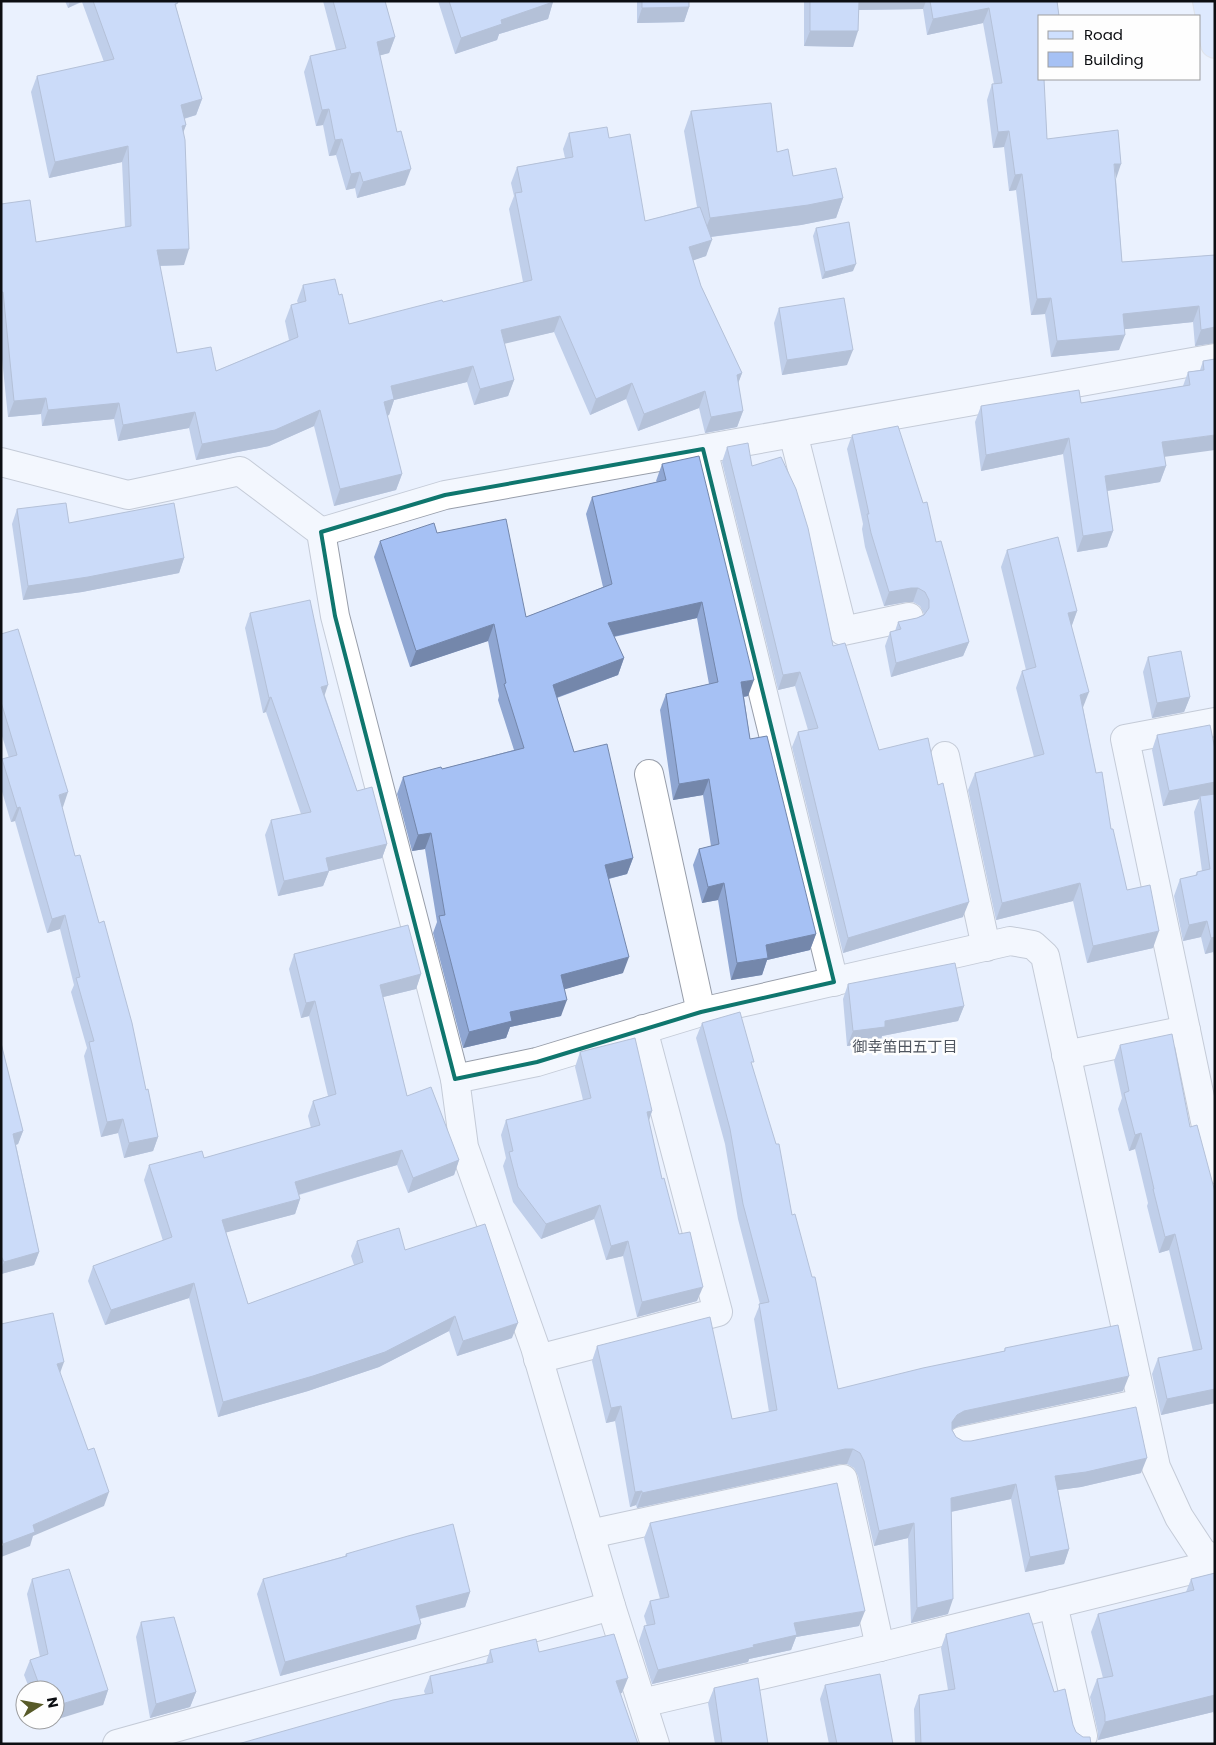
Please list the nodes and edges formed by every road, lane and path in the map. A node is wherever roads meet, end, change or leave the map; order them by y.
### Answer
1 (1207, 1) edge
2 (1215, 44) edge
3 (1215, 358) edge
4 (793, 433) junction
5 (703, 449) junction
6 (1, 462) edge
7 (321, 532) junction
8 (909, 617) dead end
9 (1215, 722) edge
10 (945, 756) dead end
11 (649, 774) dead end
12 (986, 947) junction
13 (834, 982) junction
14 (701, 1012) junction
15 (643, 1030) junction
16 (1186, 1030) junction
17 (1066, 1056) junction
18 (455, 1080) junction
19 (1215, 1169) edge
20 (538, 1359) junction
21 (1142, 1403) junction
22 (962, 1442) edge
23 (590, 1534) junction
24 (1215, 1562) edge
25 (1053, 1604) junction
26 (610, 1606) junction
27 (880, 1647) junction
28 (642, 1703) junction
29 (1083, 1736) edge
30 (117, 1744) edge
31 (654, 1744) edge

1 - 2 main road
3 - 4 street
4 - 5 street
4 - 8 street
5 - 7 street
5 - 13 street
6 - 7 street
7 - 18 street
9 - 16 street
10 - 12 street
11 - 14 street
12 - 13 street
12 - 17 street
13 - 14 street
14 - 15 street
15 - 18 street
15 - 20 street
16 - 17 street
16 - 19 street
17 - 21 street
18 - 20 street
20 - 23 street
21 - 22 street
21 - 24 street
23 - 26 street
23 - 27 street
24 - 25 street
25 - 27 street
25 - 29 street
26 - 28 street
26 - 30 street
27 - 28 street
28 - 31 street

